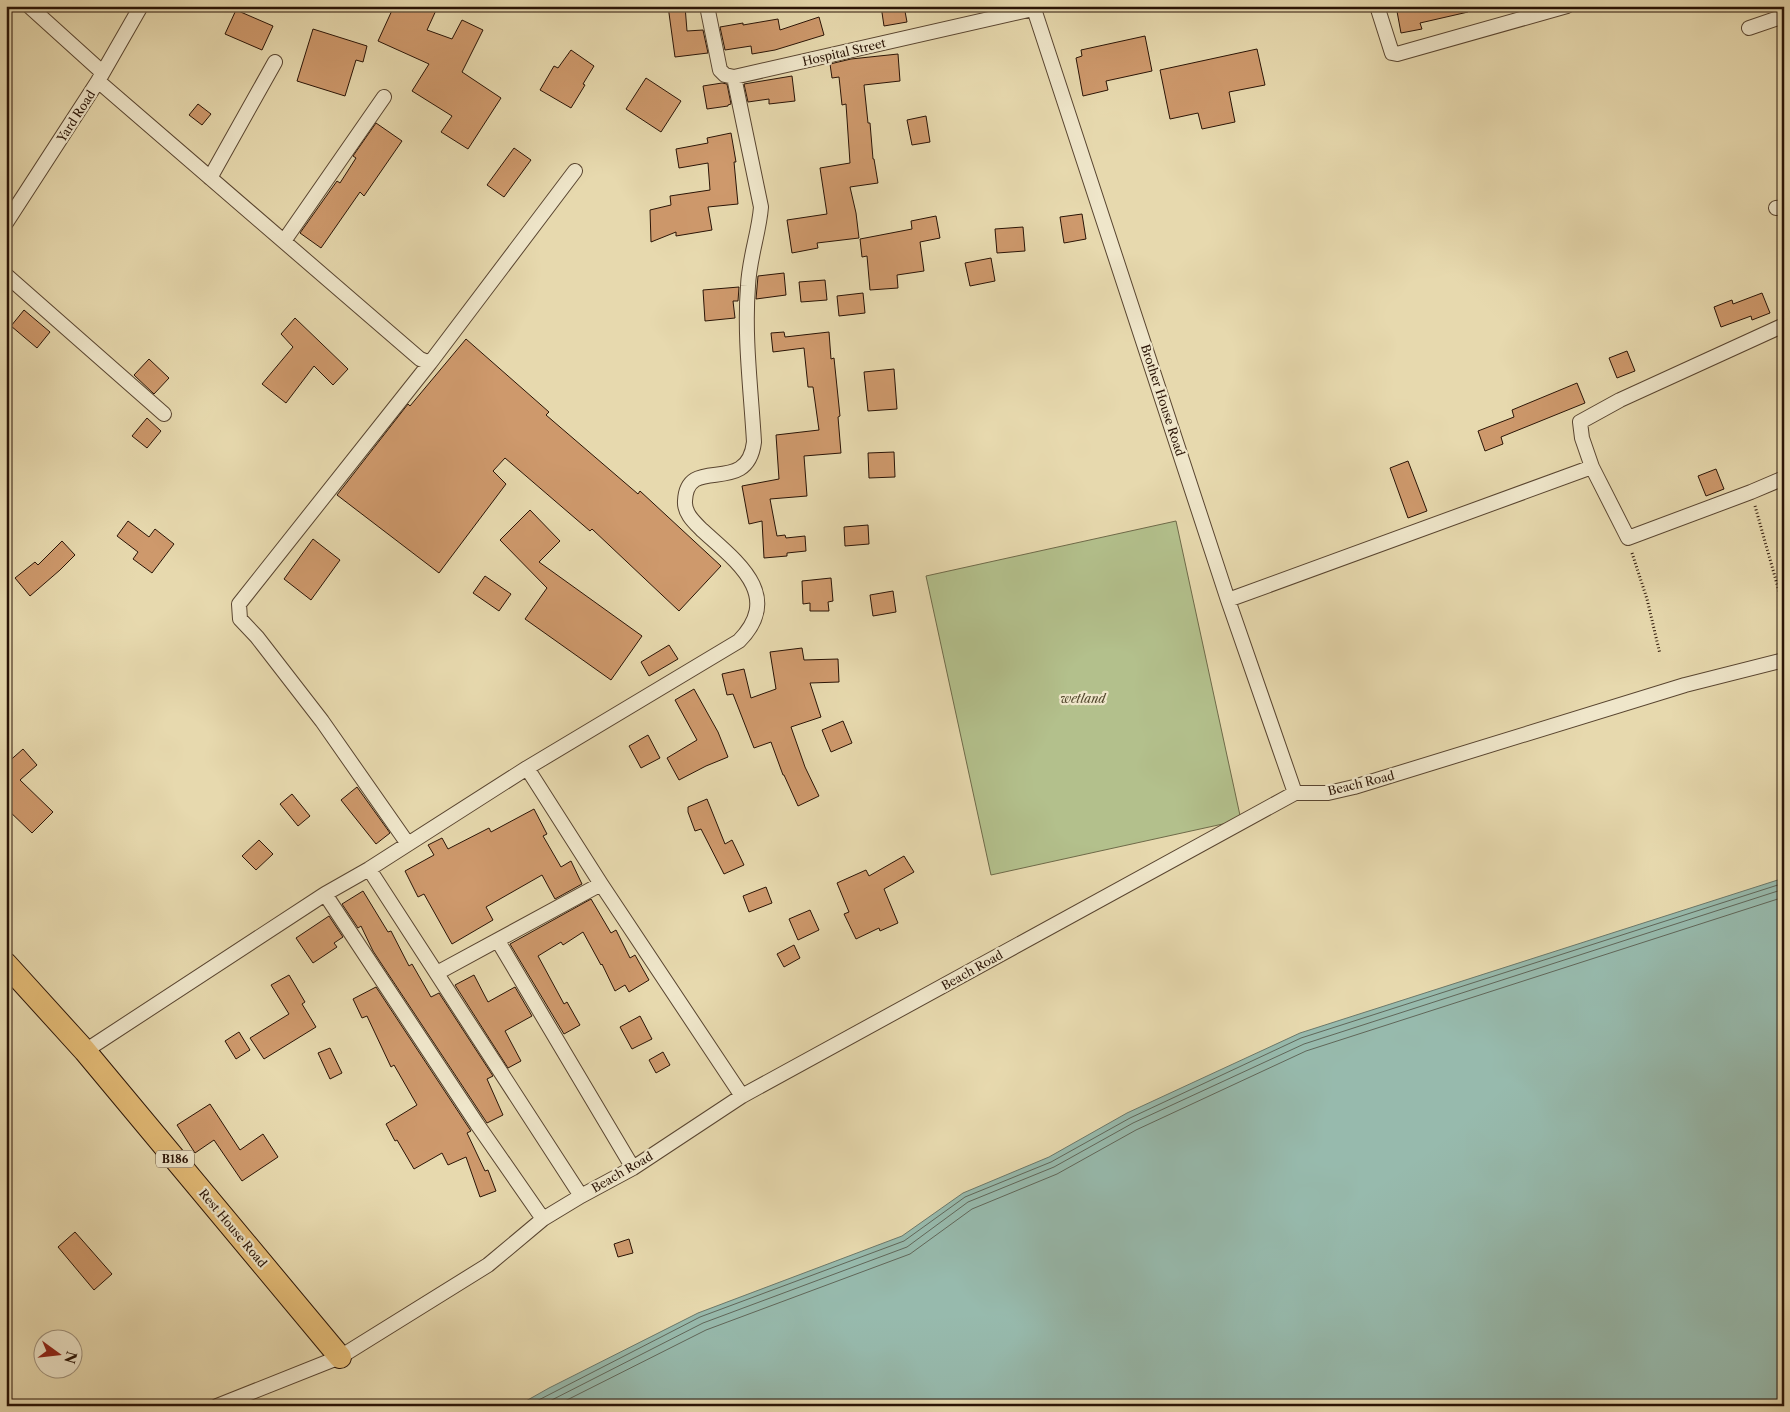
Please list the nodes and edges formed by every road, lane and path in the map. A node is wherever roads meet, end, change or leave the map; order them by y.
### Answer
1 (29, 6) edge
2 (141, 6) edge
3 (707, 6) edge
4 (1377, 6) edge
5 (1567, 6) edge
6 (1033, 7) edge
7 (1784, 16) edge
8 (1749, 28) dead end
9 (275, 62) dead end
10 (100, 77) junction
11 (734, 78) junction
12 (384, 97) dead end
13 (575, 171) dead end
14 (210, 178) junction
15 (6, 223) edge
16 (284, 241) junction
17 (6, 275) edge
18 (1784, 325) edge
19 (430, 363) junction
20 (164, 414) dead end
21 (1592, 467) junction
22 (1784, 478) edge
23 (1751, 492) junction
24 (1628, 538) junction
25 (1228, 600) junction
26 (1784, 609) edge
27 (1660, 654) dead end
28 (1784, 660) edge
29 (527, 768) junction
30 (1294, 793) junction
31 (408, 844) junction
32 (369, 869) junction
33 (601, 884) junction
34 (325, 894) junction
35 (498, 941) junction
36 (6, 964) edge
37 (437, 974) junction
38 (85, 1050) junction
39 (742, 1096) junction
40 (633, 1168) junction
41 (581, 1196) junction
42 (543, 1219) junction
43 (340, 1357) junction
44 (217, 1406) edge

1 - 10 street
2 - 10 street, Yard Road
3 - 11 street
4 - 5 street
6 - 11 street, Hospital Street
6 - 25 street, Brother House Road
7 - 8 street
9 - 14 street
10 - 14 street
10 - 15 street, Yard Road
11 - 29 street
12 - 16 street
13 - 19 street
14 - 16 street
16 - 19 street
17 - 20 street
18 - 21 street
19 - 31 street
21 - 24 street
21 - 25 street
22 - 23 street
23 - 24 street
23 - 26 path
24 - 27 path
25 - 30 street, Brother House Road
28 - 30 street, Beach Road
29 - 31 street
29 - 33 street
30 - 39 street, Beach Road
31 - 32 street
32 - 34 street
32 - 37 street
33 - 35 street
33 - 39 street
34 - 38 street
34 - 42 street
35 - 37 street
35 - 40 street
36 - 38 main road, Rest House Road / B186
37 - 41 street
38 - 43 main road, Rest House Road / B186
39 - 40 street, Beach Road
40 - 41 street, Beach Road
41 - 42 street, Beach Road
42 - 43 street, Beach Road
43 - 44 street, Beach Road

